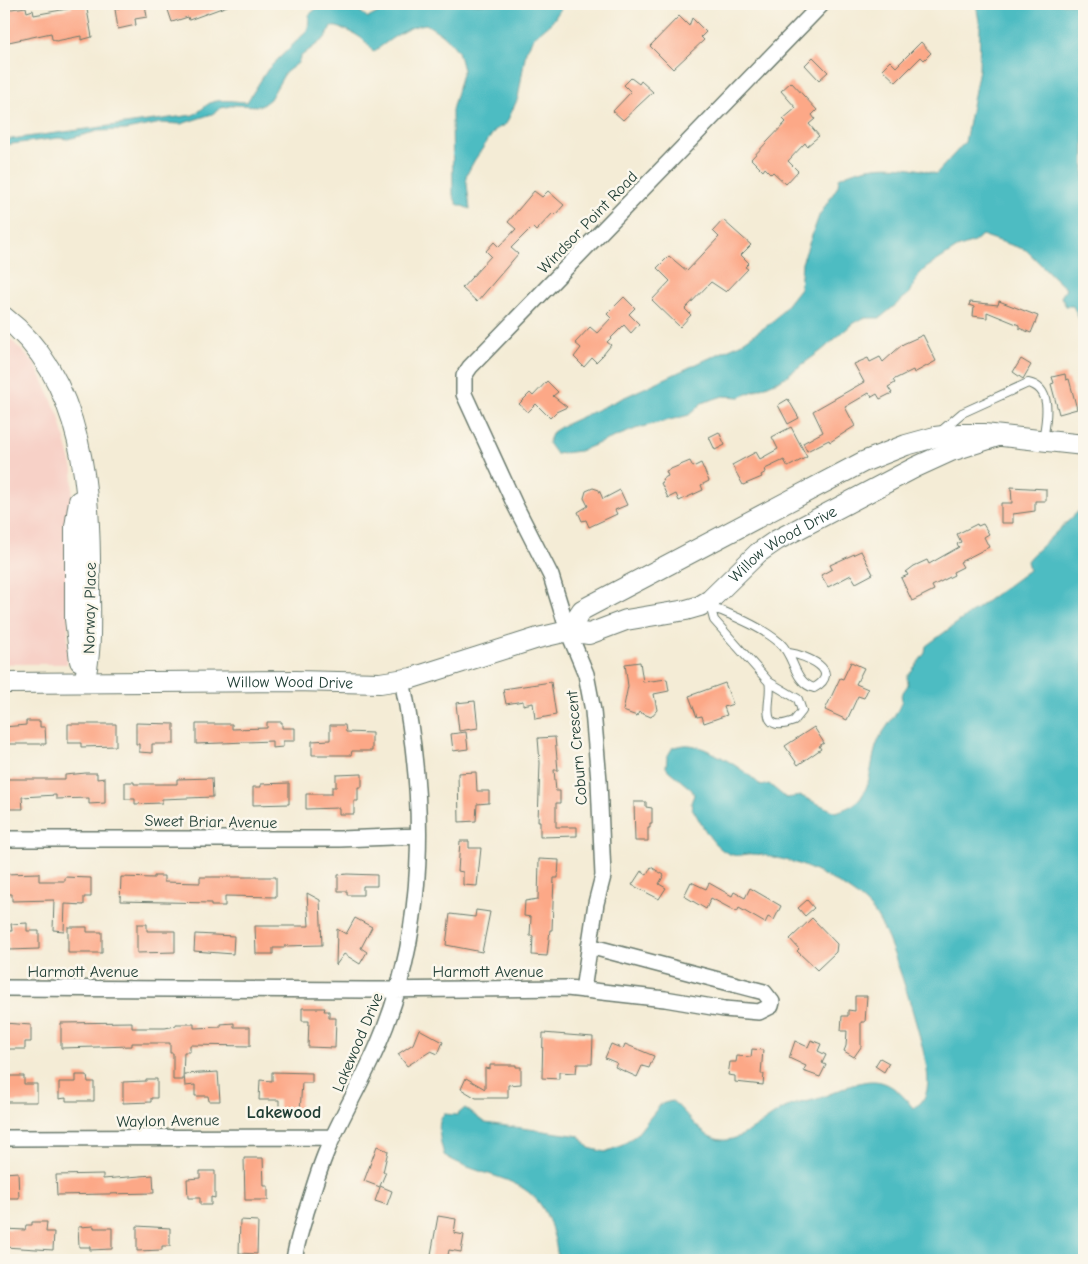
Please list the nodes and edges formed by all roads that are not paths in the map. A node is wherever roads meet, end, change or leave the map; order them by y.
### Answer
1 (822, 4) edge
2 (4, 317) edge
3 (998, 436) junction
4 (935, 437) junction
5 (1043, 440) junction
6 (1084, 445) edge
7 (507, 489) joint
8 (705, 608) junction
9 (568, 631) junction
10 (789, 653) junction
11 (402, 680) junction
12 (84, 682) junction
13 (769, 682) junction
14 (4, 683) edge
15 (418, 836) junction
16 (4, 839) edge
17 (590, 946) junction
18 (4, 988) edge
19 (398, 989) junction
20 (584, 990) junction
21 (333, 1137) junction
22 (4, 1138) edge
23 (294, 1260) edge

1 - 7 street, Windsor Point Road
2 - 12 street, Norway Place
3 - 4 street, Willow Wood Drive
3 - 5 street, Willow Wood Drive
3 - 8 street, Willow Wood Drive
4 - 5 lane
4 - 9 street, Willow Wood Drive
5 - 6 street, Willow Wood Drive
7 - 9 street, Coburn Crescent
8 - 9 street, Willow Wood Drive
8 - 10 lane
8 - 13 lane
9 - 11 street, Willow Wood Drive
9 - 17 street, Coburn Crescent
10 - 10 lane
11 - 12 street, Willow Wood Drive
11 - 15 street, Lakewood Drive
12 - 14 street, Willow Wood Drive
13 - 13 lane
15 - 16 street, Sweet Briar Avenue
15 - 19 street, Lakewood Drive
17 - 20 street, Coburn Crescent
17 - 20 street, Harmott Avenue
18 - 19 street, Harmott Avenue
19 - 20 street, Harmott Avenue
19 - 21 street, Lakewood Drive
21 - 22 street, Waylon Avenue
21 - 23 street, Lakewood Drive

